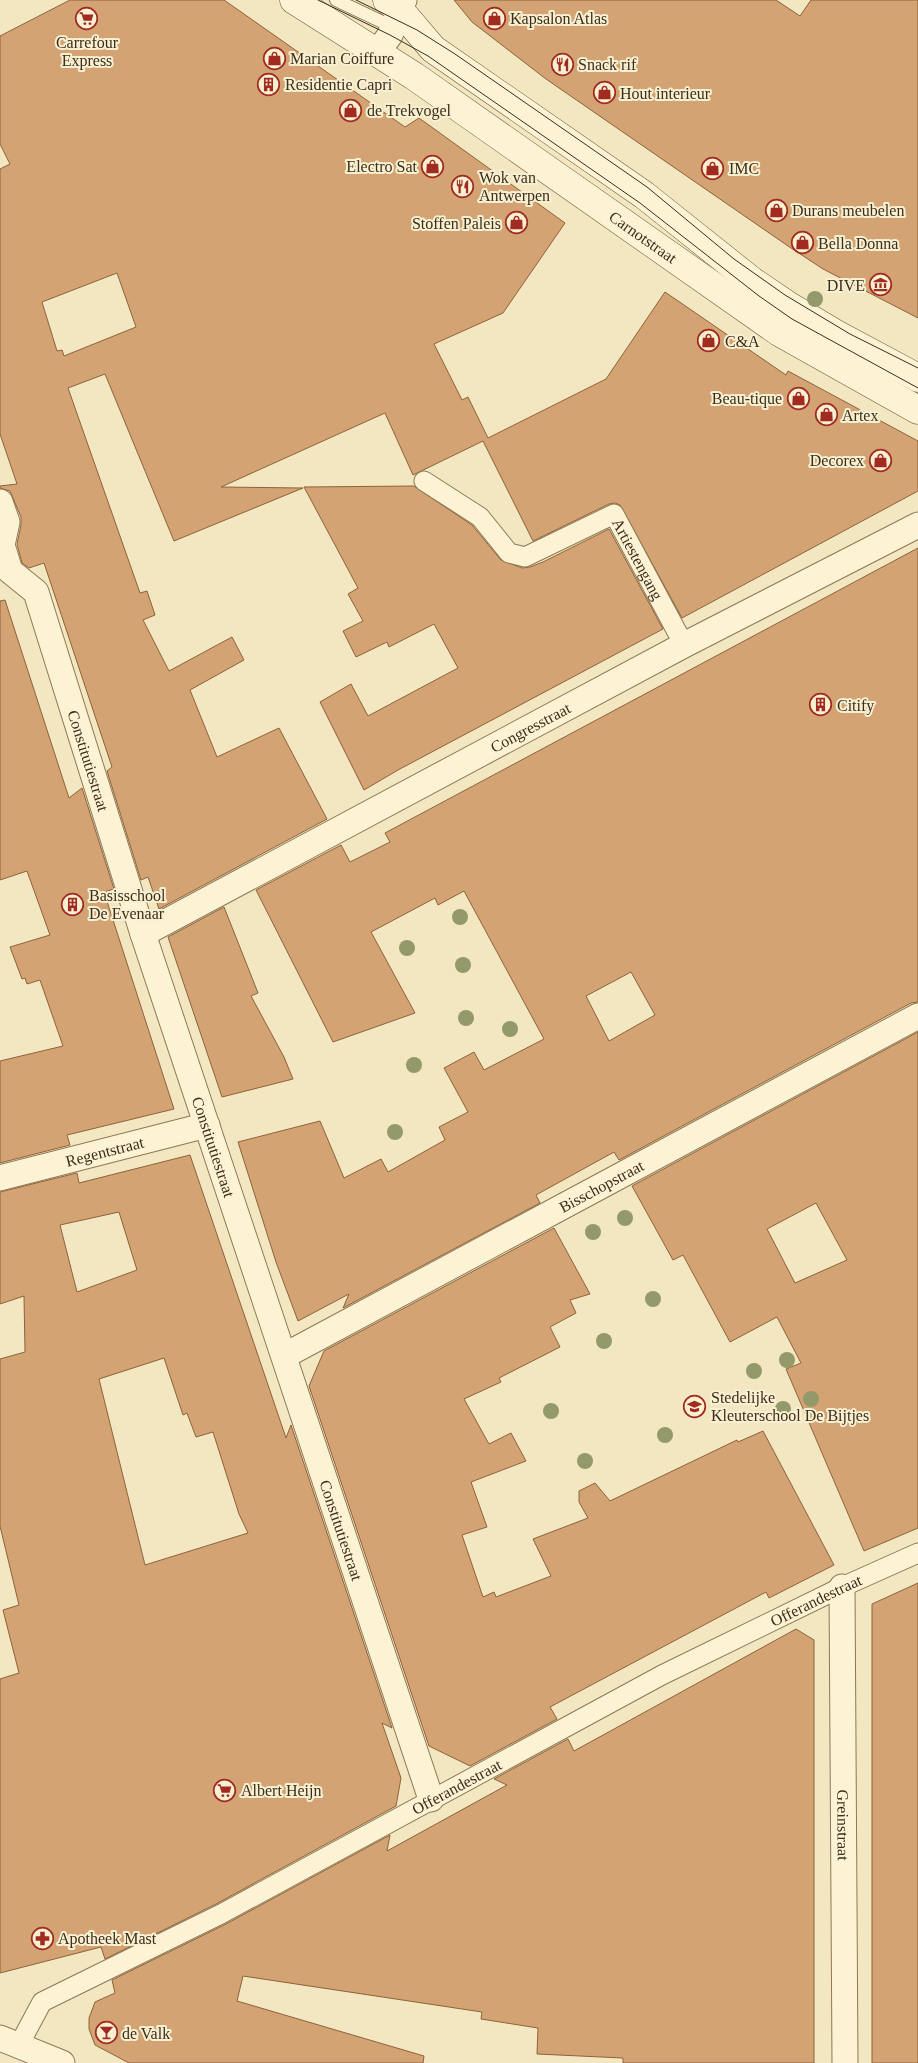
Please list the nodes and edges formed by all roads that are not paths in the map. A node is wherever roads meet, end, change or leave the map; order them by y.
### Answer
1 (294, 0) edge
2 (336, 0) edge
3 (396, 9) edge
4 (378, 53) junction
5 (918, 378) edge
6 (918, 410) edge
7 (424, 481) dead end
8 (0, 502) edge
9 (918, 524) edge
10 (684, 645) junction
11 (143, 934) junction
12 (918, 1016) edge
13 (207, 1125) junction
14 (0, 1178) edge
15 (284, 1356) junction
16 (918, 1552) edge
17 (842, 1587) junction
18 (431, 1799) junction
19 (9, 2042) edge
20 (62, 2063) edge
21 (845, 2063) edge

1 - 4 main road, Carnotstraat
2 - 3 lane
3 - 4 street
3 - 5 main road, Carnotstraat
4 - 6 main road, Carnotstraat
7 - 10 street, Artiestengang
8 - 11 street, Constitutiestraat
9 - 10 street, Congresstraat
10 - 11 street, Congresstraat
11 - 13 street, Constitutiestraat
12 - 15 street, Bisschopstraat
13 - 14 street, Regentstraat
13 - 15 street, Constitutiestraat
15 - 18 street, Constitutiestraat
16 - 17 street, Offerandestraat
17 - 18 street, Offerandestraat
17 - 21 street, Greinstraat
18 - 19 street, Offerandestraat
19 - 20 street

